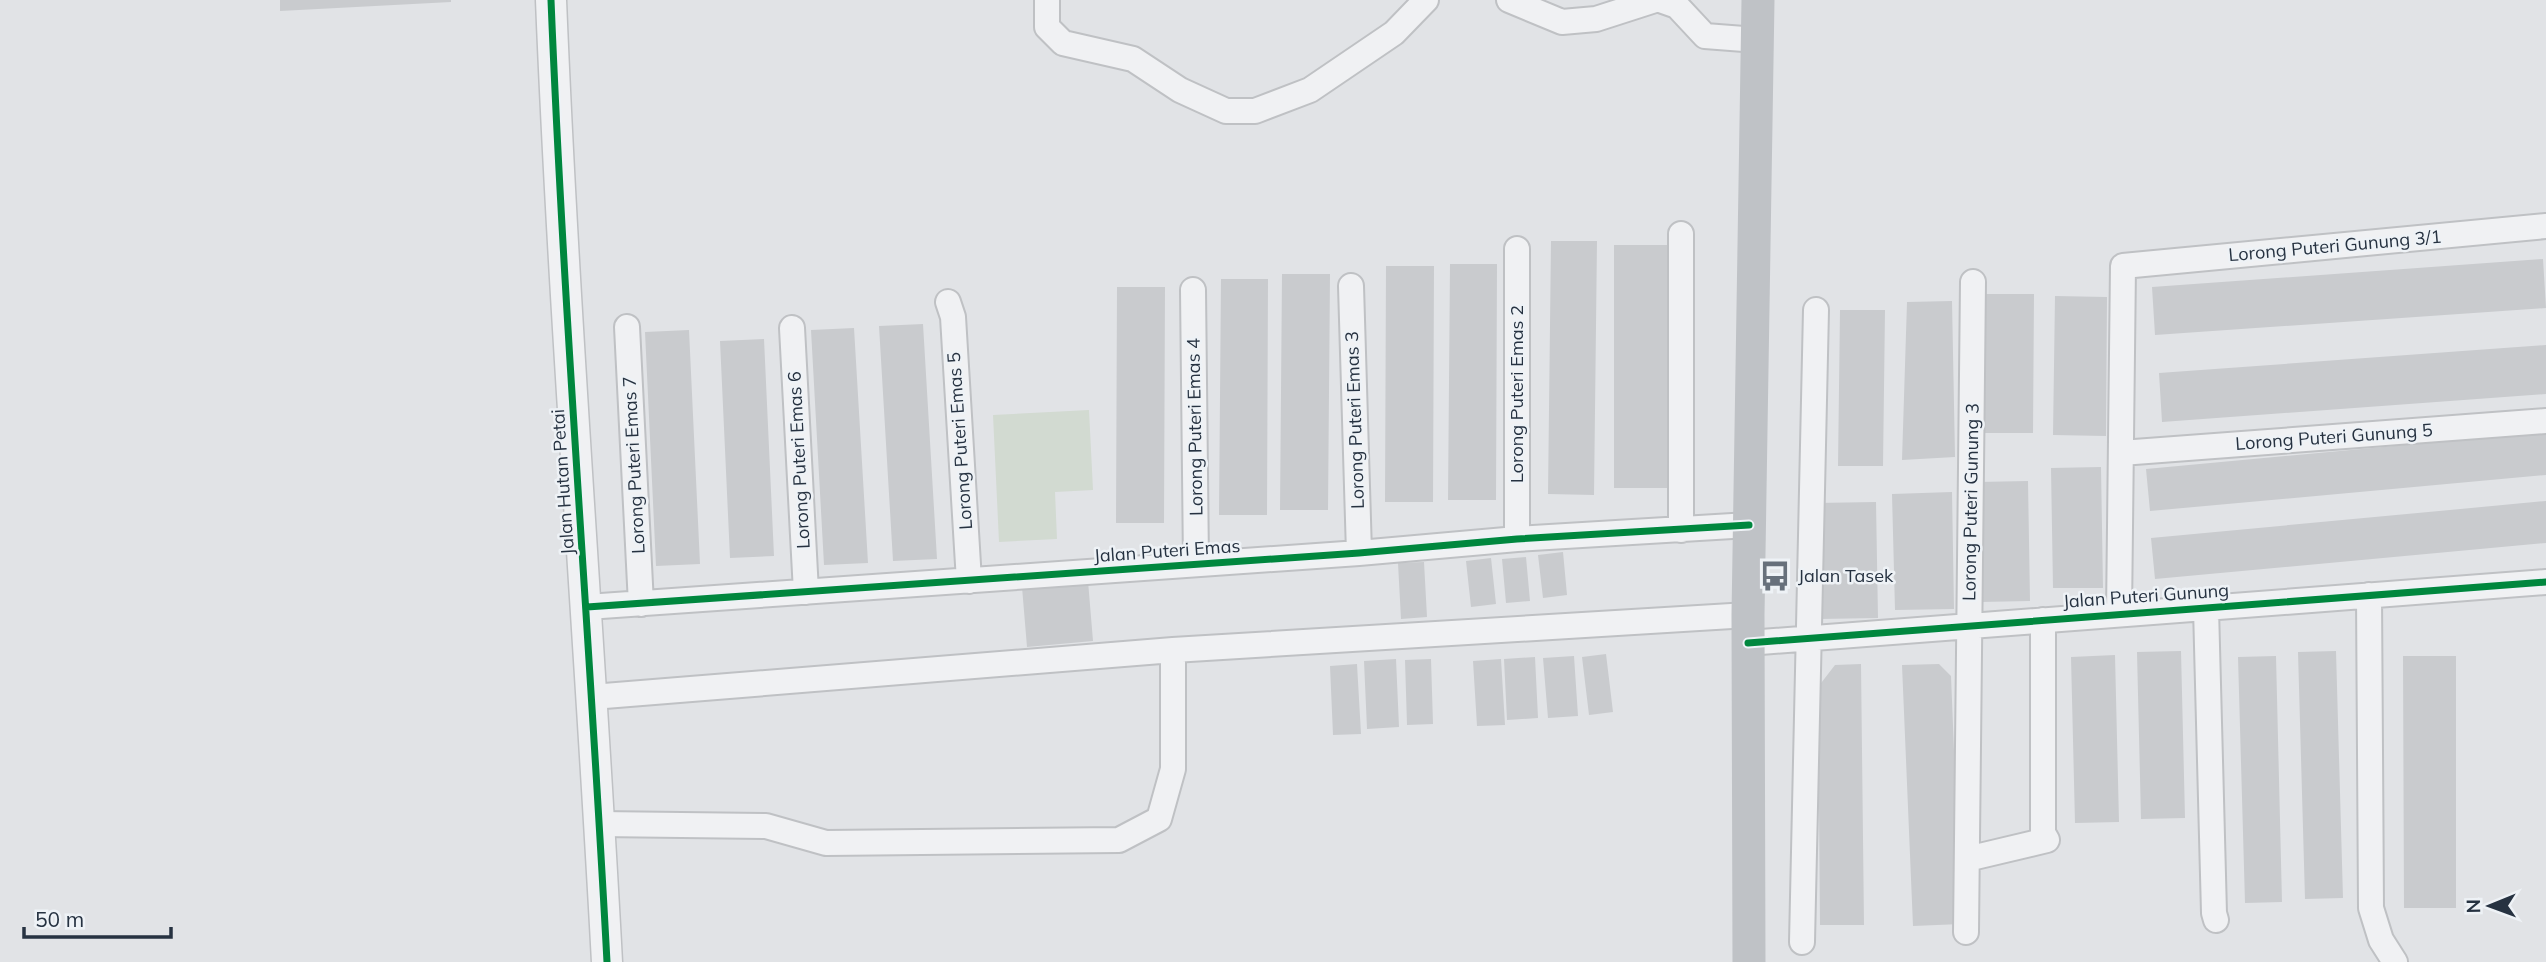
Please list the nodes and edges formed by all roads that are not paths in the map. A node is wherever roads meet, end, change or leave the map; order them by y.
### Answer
1 (551, 0) edge
2 (1047, 0) edge
3 (1426, 0) edge
4 (1509, 0) edge
5 (1655, 0) edge
6 (1660, 0) edge
7 (1758, 0) edge
8 (1757, 40) junction
9 (2546, 226) edge
10 (1681, 234) dead end
11 (1517, 249) dead end
12 (1973, 282) dead end
13 (1352, 286) dead end
14 (1193, 289) dead end
15 (948, 302) dead end
16 (1816, 310) dead end
17 (626, 327) dead end
18 (792, 328) dead end
19 (2546, 421) edge
20 (2121, 453) junction
21 (1749, 525) junction
22 (1681, 530) junction
23 (1517, 539) junction
24 (1359, 553) junction
25 (1196, 564) junction
26 (969, 581) junction
27 (2546, 582) edge
28 (806, 592) junction
29 (2369, 596) junction
30 (641, 604) junction
31 (587, 607) junction
32 (2206, 608) junction
33 (2119, 614) junction
34 (2043, 620) junction
35 (1969, 626) junction
36 (1748, 629) junction
37 (1809, 638) junction
38 (1173, 650) junction
39 (592, 697) junction
40 (599, 824) junction
41 (1967, 859) junction
42 (2216, 920) dead end
43 (1966, 932) dead end
44 (1802, 942) dead end
45 (607, 962) edge
46 (1749, 962) edge
47 (2395, 962) edge

1 - 31 street, Jalan Hutan Petai
2 - 3 street
4 - 5 street
6 - 8 street
7 - 8 main road
8 - 21 main road
9 - 20 street, Lorong Puteri Gunung 3/1
10 - 22 street
11 - 23 street, Lorong Puteri Emas 2
12 - 35 street, Lorong Puteri Gunung 3
13 - 24 street, Lorong Puteri Emas 3
14 - 25 street, Lorong Puteri Emas 4
15 - 26 street, Lorong Puteri Emas 5
16 - 37 street
17 - 30 street, Lorong Puteri Emas 7
18 - 28 street, Lorong Puteri Emas 6
19 - 20 street, Lorong Puteri Gunung 5
20 - 33 street
21 - 22 street, Jalan Puteri Emas
21 - 36 main road
22 - 23 street, Jalan Puteri Emas
23 - 24 street, Jalan Puteri Emas
24 - 25 street, Jalan Puteri Emas
25 - 26 street, Jalan Puteri Emas
26 - 28 street, Jalan Puteri Emas
27 - 29 street, Jalan Puteri Gunung
28 - 30 street, Jalan Puteri Emas
29 - 32 street, Jalan Puteri Gunung
29 - 47 street
30 - 31 street, Jalan Puteri Emas
31 - 39 street, Jalan Hutan Petai
32 - 33 street, Jalan Puteri Gunung
32 - 42 street
33 - 34 street, Jalan Puteri Gunung
34 - 35 street, Jalan Puteri Gunung
34 - 41 street
35 - 37 street, Jalan Puteri Gunung
35 - 41 street, Lorong Puteri Gunung 3
36 - 37 street, Jalan Puteri Gunung
36 - 38 street, Jalan Puteri Gunung
36 - 46 main road
37 - 44 street
38 - 39 street, Jalan Puteri Gunung
38 - 40 street
39 - 40 street, Jalan Hutan Petai
40 - 45 street, Jalan Hutan Petai
41 - 43 street, Lorong Puteri Gunung 3

